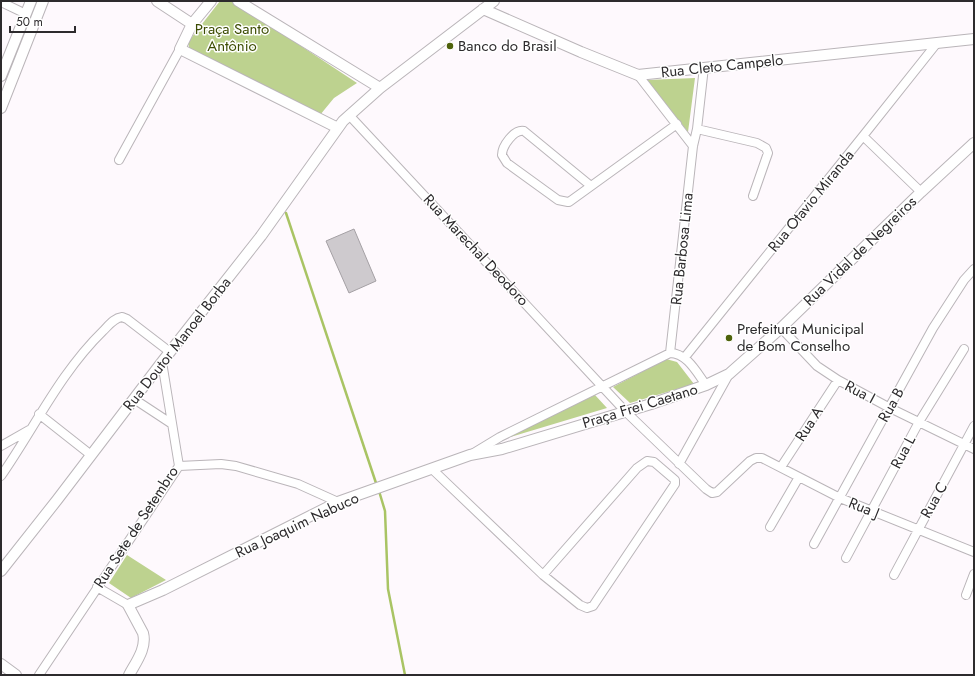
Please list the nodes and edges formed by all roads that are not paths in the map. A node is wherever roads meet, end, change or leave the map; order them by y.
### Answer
1 (31, 1) edge
2 (43, 1) edge
3 (157, 1) edge
4 (211, 1) edge
5 (238, 1) edge
6 (494, 1) edge
7 (1, 2) edge
8 (483, 9) junction
9 (26, 14) junction
10 (192, 24) junction
11 (974, 39) edge
12 (937, 43) junction
13 (180, 49) junction
14 (704, 67) junction
15 (638, 75) junction
16 (1, 76) edge
17 (380, 88) junction
18 (1, 108) edge
19 (350, 114) junction
20 (677, 124) junction
21 (338, 128) junction
22 (697, 129) junction
23 (863, 136) junction
24 (973, 145) edge
25 (694, 146) junction
26 (119, 160) dead end
27 (591, 186) junction
28 (921, 192) junction
29 (753, 196) dead end
30 (974, 269) edge
31 (781, 328) junction
32 (964, 349) dead end
33 (170, 352) junction
34 (670, 353) junction
35 (685, 357) junction
36 (162, 362) junction
37 (729, 374) junction
38 (838, 380) junction
39 (706, 385) junction
40 (603, 386) junction
41 (134, 399) junction
42 (890, 408) junction
43 (626, 412) junction
44 (39, 414) junction
45 (919, 422) junction
46 (172, 424) junction
47 (974, 426) edge
48 (30, 429) junction
49 (965, 444) junction
50 (1, 446) edge
51 (974, 449) edge
52 (91, 455) junction
53 (470, 455) junction
54 (756, 458) joint
55 (178, 466) junction
56 (681, 467) junction
57 (781, 467) junction
58 (432, 469) junction
59 (1, 476) edge
60 (798, 477) junction
61 (673, 478) junction
62 (840, 498) junction
63 (343, 500) junction
64 (872, 511) junction
65 (770, 527) dead end
66 (918, 529) junction
67 (814, 544) dead end
68 (974, 552) edge
69 (846, 558) dead end
70 (1, 570) edge
71 (974, 574) edge
72 (543, 575) junction
73 (894, 575) dead end
74 (97, 587) junction
75 (966, 595) dead end
76 (128, 605) junction
77 (1, 664) edge
78 (12, 674) edge
79 (39, 675) edge
80 (129, 675) edge

1 - 9 street
2 - 18 street
3 - 10 street
4 - 10 street
5 - 17 street
6 - 8 street, Rua Doutor Manoel Borba
7 - 9 street
8 - 15 street, Rua Cleto Campelo
8 - 17 street, Rua Doutor Manoel Borba
9 - 16 street
10 - 13 street
11 - 12 street, Rua Cleto Campelo
12 - 14 street, Rua Cleto Campelo
12 - 23 street, Rua Otavio Miranda
13 - 21 street
13 - 26 street
14 - 15 street, Rua Cleto Campelo
14 - 22 street, Rua Barbosa Lima
15 - 20 street
17 - 19 street, Rua Doutor Manoel Borba
19 - 21 street, Rua Doutor Manoel Borba
19 - 40 street, Rua Marechal Deodoro
20 - 25 street
20 - 27 street
21 - 33 street, Rua Doutor Manoel Borba
22 - 25 street, Rua Barbosa Lima
22 - 29 street
23 - 28 street
23 - 35 street, Rua Otavio Miranda
24 - 28 street, Rua Vidal de Negreiros
25 - 34 street, Rua Barbosa Lima
27 - 27 street
28 - 31 street, Rua Vidal de Negreiros
30 - 42 street, Rua B
31 - 37 street, Rua Vidal de Negreiros
31 - 38 street, Rua I
32 - 45 street, Rua L
33 - 36 street, Rua Doutor Manoel Borba
33 - 44 street
34 - 35 street
34 - 40 street, Praça Frei Caetano
35 - 39 street, Praça Frei Caetano
36 - 41 street, Rua Doutor Manoel Borba
36 - 46 street, Rua Sete de Setembro
37 - 39 street, Rua Vidal de Negreiros
37 - 56 street, Praça Frei Caetano
38 - 42 street, Rua I
38 - 57 street, Rua A
39 - 43 street, Praça Frei Caetano
40 - 43 street, Rua Marechal Deodoro
40 - 53 street, Praça Frei Caetano
41 - 46 street
41 - 52 street, Rua Doutor Manoel Borba
42 - 45 street, Rua I
42 - 62 street, Rua B
43 - 53 street, Praça Frei Caetano
43 - 56 street, Rua Marechal Deodoro
44 - 48 street
44 - 52 street
45 - 49 street, Rua I
45 - 64 street, Rua L
46 - 55 street, Rua Sete de Setembro
47 - 49 street, Rua C
48 - 50 street
48 - 59 street
49 - 51 street, Rua I
49 - 66 street, Rua C
52 - 70 street, Rua Doutor Manoel Borba
53 - 58 street, Rua Joaquim Nabuco
54 - 56 street, Rua Marechal Deodoro
54 - 57 street, Rua J
55 - 63 street
55 - 74 street, Rua Sete de Setembro
56 - 61 street, Praça Frei Caetano
57 - 60 street, Rua J
58 - 63 street, Rua Joaquim Nabuco
58 - 72 street
60 - 62 street, Rua J
60 - 65 street
61 - 72 street
61 - 72 street
62 - 64 street, Rua J
62 - 67 street, Rua B
63 - 76 street, Rua Joaquim Nabuco
64 - 66 street, Rua J
64 - 69 street, Rua L
66 - 68 street, Rua J
66 - 73 street, Rua C
71 - 75 street
74 - 76 street
74 - 79 street, Rua Sete de Setembro
76 - 80 street
77 - 78 street

